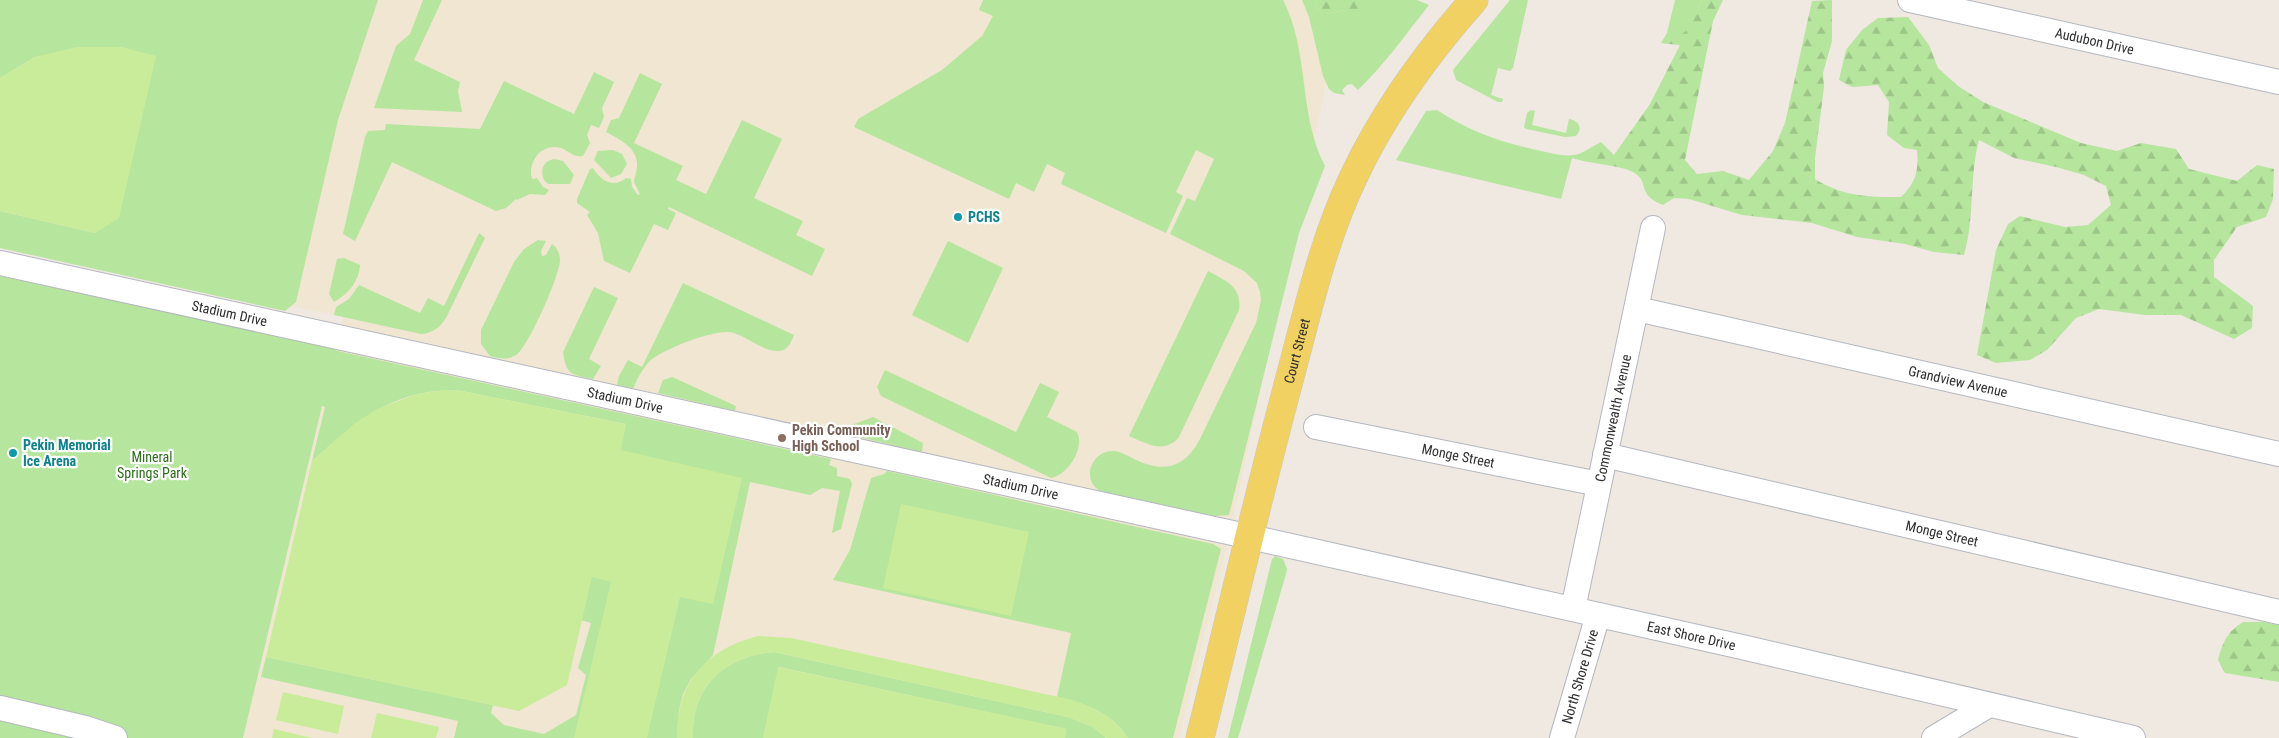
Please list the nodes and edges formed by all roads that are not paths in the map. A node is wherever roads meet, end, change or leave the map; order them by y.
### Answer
1 (1474, 0) edge
2 (1910, 0) edge
3 (2279, 82) edge
4 (1653, 228) dead end
5 (0, 263) edge
6 (1636, 309) junction
7 (1316, 427) dead end
8 (2279, 454) edge
9 (1605, 455) junction
10 (1599, 484) junction
11 (1250, 537) junction
12 (1573, 609) junction
13 (2279, 612) edge
14 (1598, 615) junction
15 (1989, 705) junction
16 (0, 708) edge
17 (116, 738) edge
18 (1200, 738) edge
19 (1562, 738) edge
20 (1934, 738) edge
21 (2133, 738) edge

1 - 11 main road, Court Street
2 - 3 street, Audubon Drive
4 - 6 street, Commonwealth Avenue
5 - 11 street, Stadium Drive
6 - 8 street, Grandview Avenue
6 - 9 street, Commonwealth Avenue
7 - 10 street, Monge Street
9 - 10 street, Commonwealth Avenue
9 - 13 street, Monge Street
10 - 12 street, Commonwealth Avenue
11 - 12 street, East Shore Drive
11 - 18 main road, Court Street
12 - 14 street, East Shore Drive
14 - 15 street, East Shore Drive
14 - 19 street, North Shore Drive
15 - 20 street
15 - 21 street, East Shore Drive
16 - 17 street

